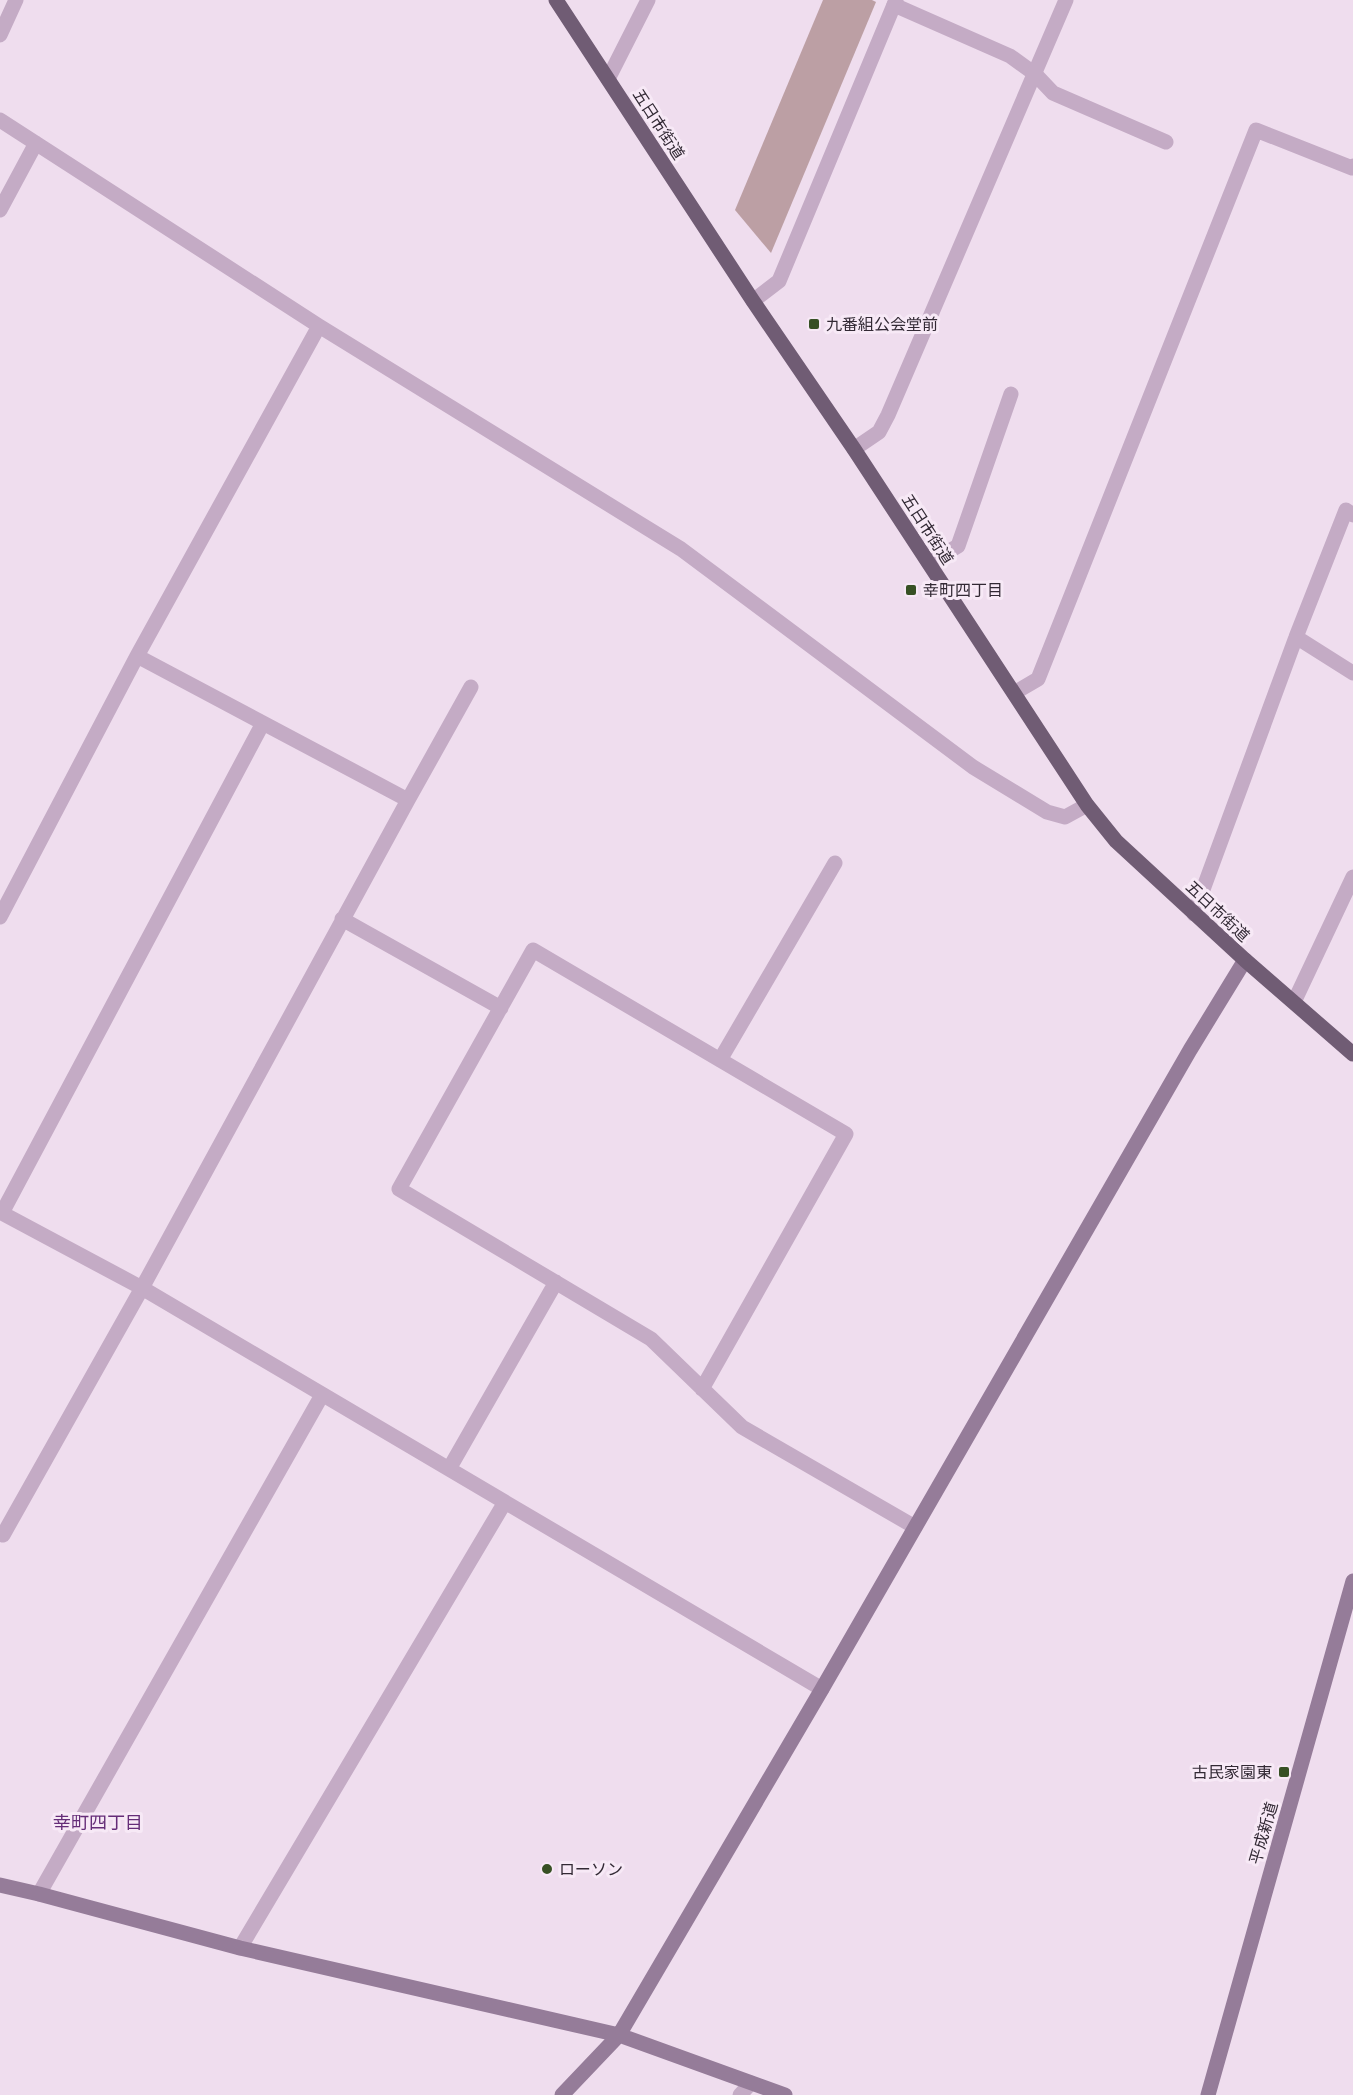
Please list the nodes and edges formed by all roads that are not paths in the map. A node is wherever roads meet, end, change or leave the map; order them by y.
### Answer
1 (16, 0) edge
2 (556, 0) edge
3 (648, 0) edge
4 (1066, 0) edge
5 (895, 2) edge
6 (0, 35) edge
7 (1035, 74) junction
8 (609, 79) junction
9 (0, 120) edge
10 (1166, 142) dead end
11 (36, 143) junction
12 (1353, 166) edge
13 (0, 210) edge
14 (753, 301) junction
15 (319, 326) junction
16 (1011, 394) dead end
17 (854, 449) junction
18 (1353, 515) edge
19 (929, 563) junction
20 (1296, 637) junction
21 (137, 656) junction
22 (1353, 673) edge
23 (471, 687) dead end
24 (1014, 693) junction
25 (263, 723) junction
26 (408, 800) junction
27 (1087, 805) junction
28 (835, 863) dead end
29 (1353, 877) edge
30 (1194, 914) junction
31 (0, 917) edge
32 (342, 919) junction
33 (1245, 960) junction
34 (1294, 1002) junction
35 (501, 1008) junction
36 (1353, 1054) edge
37 (720, 1060) junction
38 (1, 1212) edge
39 (556, 1282) junction
40 (142, 1288) junction
41 (702, 1389) junction
42 (322, 1395) junction
43 (449, 1469) junction
44 (505, 1502) junction
45 (915, 1527) junction
46 (3, 1535) dead end
47 (1353, 1581) edge
48 (822, 1689) junction
49 (0, 1885) edge
50 (39, 1894) junction
51 (240, 1948) junction
52 (619, 2035) junction
53 (751, 2083) junction
54 (562, 2095) edge
55 (740, 2095) edge
56 (785, 2095) edge
57 (1208, 2095) edge

1 - 6 street
2 - 8 main road, 五日市街道
3 - 8 street
4 - 7 street
5 - 7 street
5 - 14 street
7 - 10 street
7 - 17 street
8 - 14 main road, 五日市街道
9 - 11 street
11 - 13 street
11 - 15 street
12 - 24 street
14 - 17 main road, 五日市街道
15 - 21 street
15 - 27 street
16 - 19 street
17 - 19 main road, 五日市街道
18 - 20 street
19 - 24 main road, 五日市街道
20 - 22 street
20 - 30 street
21 - 25 street
21 - 31 street
23 - 26 street
24 - 27 main road, 五日市街道
25 - 26 street
25 - 38 street
26 - 32 street
27 - 30 main road, 五日市街道
28 - 37 street
29 - 34 street
30 - 33 main road, 五日市街道
32 - 35 street
32 - 40 street
33 - 34 main road, 五日市街道
33 - 45 street
34 - 36 main road, 五日市街道
35 - 37 street
35 - 39 street
37 - 41 street
38 - 40 street
39 - 41 street
39 - 43 street
40 - 42 street
40 - 46 street
41 - 45 street
42 - 43 street
42 - 50 street
43 - 44 street
44 - 48 street
44 - 51 street
45 - 48 street
47 - 57 street, 平成新道
48 - 52 street
49 - 50 street
50 - 51 street
51 - 52 street
52 - 53 street
52 - 54 street
53 - 55 street
53 - 56 street

